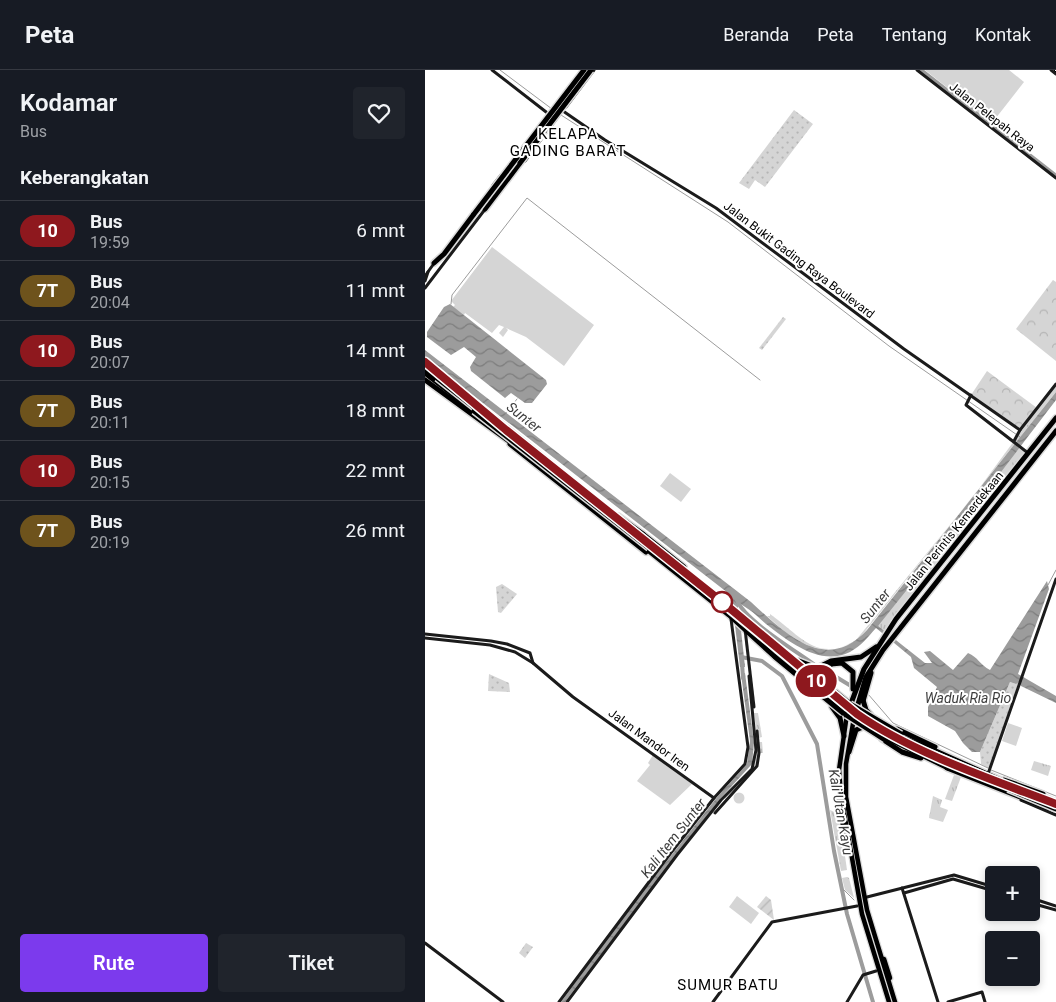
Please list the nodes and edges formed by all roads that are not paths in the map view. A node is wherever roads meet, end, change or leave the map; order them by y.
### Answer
1 (492, 70) edge
2 (584, 70) edge
3 (593, 70) edge
4 (917, 70) edge
5 (1051, 70) edge
6 (1056, 74) edge
7 (563, 111) junction
8 (551, 115) junction
9 (539, 130) junction
10 (546, 134) junction
11 (1056, 178) edge
12 (485, 209) junction
13 (435, 263) junction
14 (429, 271) junction
15 (425, 276) edge
16 (425, 285) edge
17 (425, 365) edge
18 (425, 373) edge
19 (425, 380) edge
20 (1056, 384) edge
21 (445, 395) junction
22 (970, 396) junction
23 (469, 407) junction
24 (1056, 418) edge
25 (1020, 431) junction
26 (1056, 431) edge
27 (512, 432) junction
28 (507, 440) junction
29 (1015, 440) junction
30 (1029, 453) junction
31 (543, 466) junction
32 (555, 478) junction
33 (612, 516) junction
34 (646, 551) junction
35 (663, 559) junction
36 (1056, 579) edge
37 (707, 587) junction
38 (732, 618) junction
39 (743, 627) junction
40 (425, 636) edge
41 (885, 636) junction
42 (443, 638) junction
43 (763, 646) junction
44 (777, 646) junction
45 (789, 656) junction
46 (785, 662) junction
47 (800, 662) junction
48 (533, 663) junction
49 (860, 691) junction
50 (840, 697) junction
51 (837, 706) junction
52 (851, 710) junction
53 (868, 719) junction
54 (865, 726) junction
55 (842, 729) junction
56 (875, 732) junction
57 (844, 736) junction
58 (931, 749) junction
59 (849, 750) junction
60 (920, 757) junction
61 (963, 762) junction
62 (948, 768) junction
63 (988, 773) junction
64 (714, 798) junction
65 (1056, 803) edge
66 (1056, 811) edge
67 (860, 866) junction
68 (985, 884) edge
69 (985, 888) edge
70 (903, 890) junction
71 (857, 897) junction
72 (867, 898) junction
73 (1040, 901) edge
74 (857, 906) junction
75 (1040, 906) edge
76 (1056, 906) edge
77 (1056, 910) edge
78 (868, 925) junction
79 (425, 943) edge
80 (873, 958) junction
81 (884, 962) junction
82 (876, 971) junction
83 (503, 1002) edge
84 (559, 1002) edge
85 (567, 1002) edge
86 (713, 1002) edge
87 (847, 1002) edge
88 (888, 1002) edge
89 (897, 1002) edge
90 (938, 1002) edge
91 (948, 1002) edge
92 (985, 1002) edge

1 - 8 street
2 - 8 street, bridge
2 - 13 highway, bridge
3 - 7 street
3 - 12 highway, bridge
4 - 11 street, Jalan Pelepah Raya
5 - 6 street
7 - 10 street, bridge
7 - 22 street, Jalan Bukit Gading Raya Boulevard
8 - 9 street
9 - 10 street
9 - 13 street
10 - 12 street
12 - 16 street
13 - 14 street
14 - 15 street
14 - 16 street
17 - 27 highway
17 - 33 highway, bridge
18 - 23 highway, bridge
19 - 21 highway
19 - 21 highway
19 - 23 highway
20 - 25 street
21 - 28 highway
22 - 25 street, Jalan Bukit Gading Raya Boulevard
22 - 29 street
23 - 31 highway, bridge
24 - 30 highway, Jalan Perintis Kemerdekaan
25 - 29 street
26 - 49 highway, Jalan Perintis Kemerdekaan
27 - 28 highway
27 - 37 highway
28 - 32 highway
29 - 30 street
30 - 41 highway, Jalan Perintis Kemerdekaan
31 - 34 highway, bridge
31 - 66 highway, bridge
32 - 34 highway
32 - 35 highway
33 - 37 highway, bridge
33 - 65 highway, bridge
34 - 35 highway
35 - 38 highway
36 - 63 street
37 - 44 highway
38 - 39 highway
38 - 64 street
39 - 43 highway
39 - 85 street
40 - 42 street
41 - 47 highway
41 - 49 highway, Jalan Perintis Kemerdekaan
42 - 48 street
42 - 48 street
43 - 46 highway
43 - 52 highway, bridge
43 - 55 highway
44 - 45 highway
44 - 47 highway
45 - 46 highway
45 - 52 highway
46 - 51 highway
47 - 50 highway, bridge
48 - 64 street, Jalan Mandor Iren
49 - 50 highway
49 - 52 highway
49 - 52 highway, Jalan Perintis Kemerdekaan
49 - 53 highway
49 - 61 highway
50 - 52 highway, bridge
51 - 52 highway
51 - 55 highway
52 - 53 highway
52 - 54 highway
52 - 57 main road
52 - 58 highway, bridge
52 - 59 main road
52 - 60 highway, bridge
53 - 58 highway
54 - 56 highway
54 - 59 highway
55 - 57 highway
56 - 60 highway
56 - 62 highway
57 - 71 main road
58 - 61 highway
59 - 67 main road
60 - 62 highway
61 - 63 highway
62 - 66 highway
63 - 65 highway
64 - 84 street
67 - 72 main road
67 - 78 main road
68 - 70 street
69 - 70 street
70 - 72 street
70 - 90 street
71 - 74 main road
71 - 78 main road
72 - 81 main road
73 - 76 street
74 - 80 main road
74 - 86 street
75 - 77 street
78 - 80 main road
78 - 81 main road
79 - 83 street
80 - 82 main road
80 - 88 main road
81 - 89 main road
82 - 87 street
82 - 88 main road
91 - 92 street

